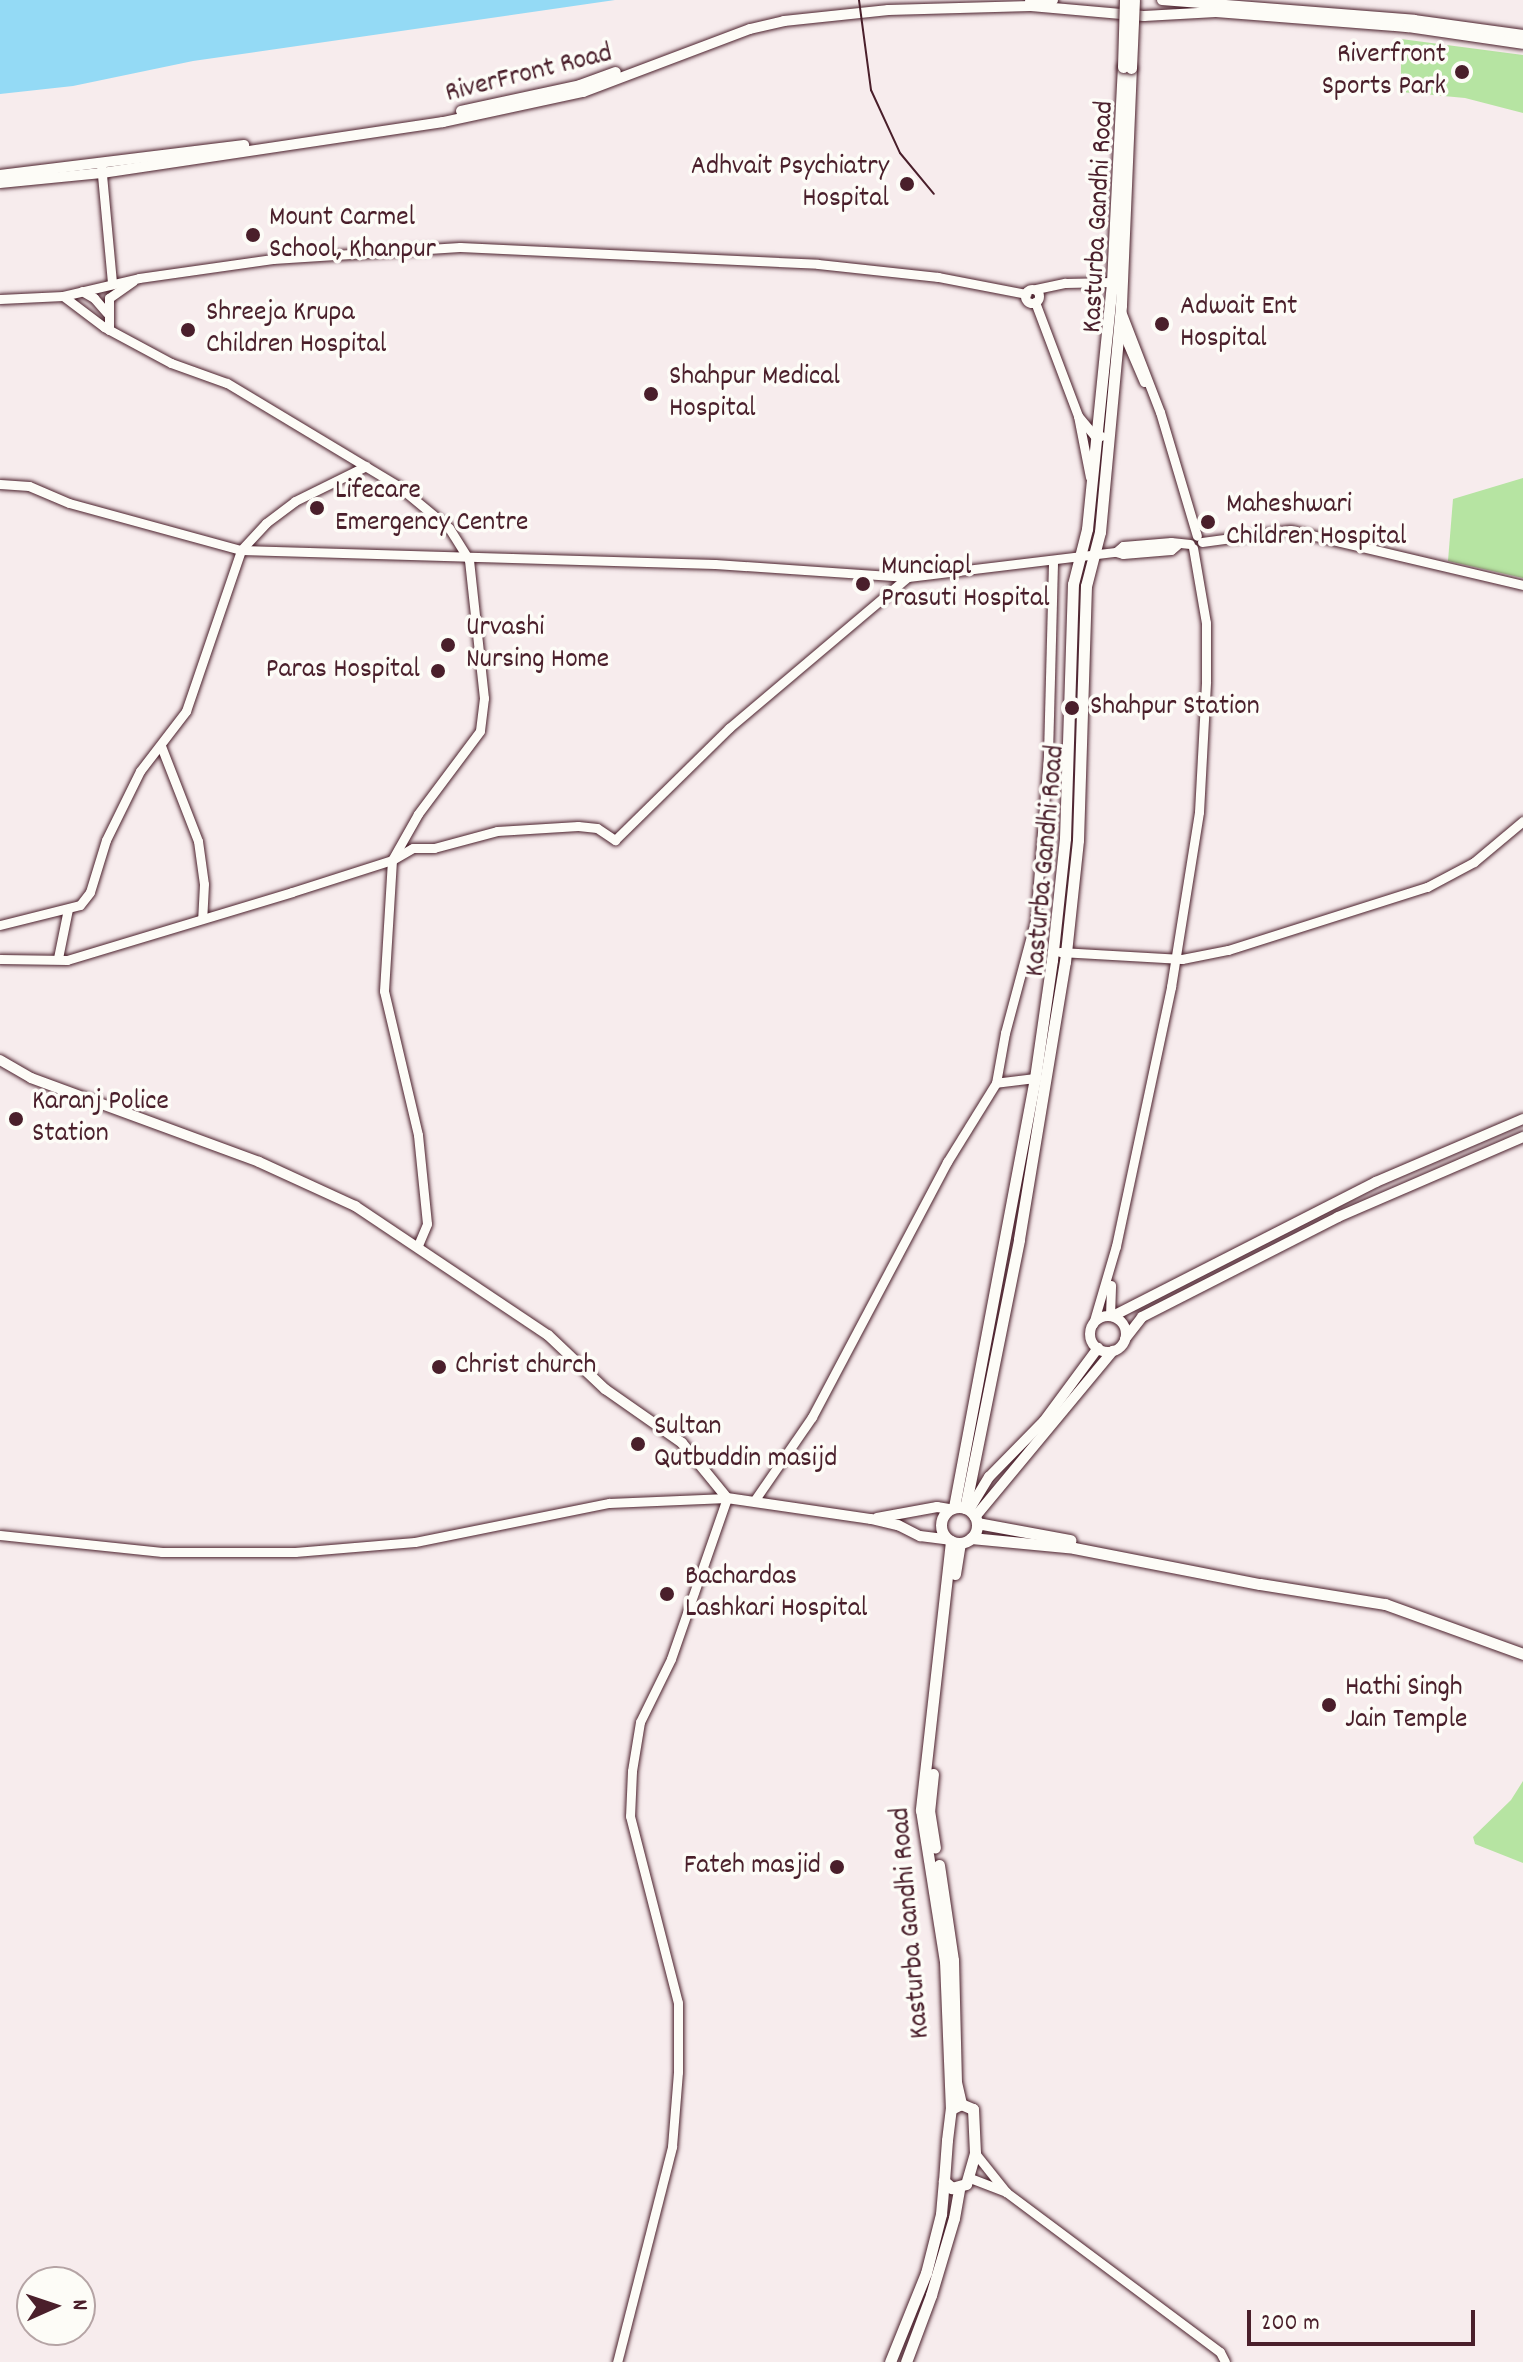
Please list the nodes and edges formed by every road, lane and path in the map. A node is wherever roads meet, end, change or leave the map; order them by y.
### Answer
1 (1053, 0) edge
2 (1125, 0) edge
3 (1134, 0) edge
4 (1162, 0) edge
5 (1523, 35) edge
6 (1523, 44) edge
7 (1127, 68) junction
8 (101, 169) junction
9 (0, 175) edge
10 (0, 183) edge
11 (139, 278) junction
12 (1112, 282) junction
13 (112, 283) junction
14 (82, 291) junction
15 (1031, 292) junction
16 (63, 296) junction
17 (0, 299) edge
18 (1121, 311) junction
19 (108, 316) junction
20 (1119, 324) junction
21 (109, 330) junction
22 (1078, 416) junction
23 (1094, 435) junction
24 (1107, 437) junction
25 (366, 466) junction
26 (1090, 477) junction
27 (0, 484) edge
28 (1196, 543) junction
29 (241, 550) junction
30 (1093, 555) junction
31 (1078, 556) junction
32 (469, 560) junction
33 (1053, 560) junction
34 (908, 577) junction
35 (1523, 585) edge
36 (161, 746) junction
37 (1523, 821) edge
38 (392, 860) junction
39 (68, 909) junction
40 (202, 918) junction
41 (0, 925) edge
42 (1060, 952) junction
43 (58, 958) junction
44 (0, 959) edge
45 (1179, 959) junction
46 (0, 1060) edge
47 (1035, 1078) junction
48 (996, 1083) junction
49 (1523, 1119) edge
50 (1523, 1137) edge
51 (418, 1245) junction
52 (1112, 1316) junction
53 (1093, 1324) junction
54 (1125, 1339) junction
55 (1098, 1348) junction
56 (1113, 1351) junction
57 (727, 1498) junction
58 (754, 1501) junction
59 (965, 1512) junction
60 (871, 1519) junction
61 (0, 1535) edge
62 (957, 1540) junction
63 (1523, 1647) edge
64 (1523, 1654) edge
65 (956, 2107) junction
66 (975, 2153) junction
67 (970, 2178) junction
68 (944, 2181) junction
69 (959, 2189) junction
70 (1006, 2192) junction
71 (617, 2362) edge
72 (890, 2362) edge
73 (906, 2362) edge
74 (1225, 2362) edge

1 - 8 main road, RiverFront Road
2 - 7 main road, bridge
3 - 7 main road, bridge
4 - 5 main road
6 - 8 main road, RiverFront Road
7 - 12 main road, Kasturba Gandhi Road
7 - 18 main road, Kasturba Gandhi Road
8 - 9 main road, RiverFront Road
8 - 10 main road, RiverFront Road
8 - 13 street
11 - 13 street
11 - 15 street
11 - 19 street
12 - 15 street
12 - 23 main road, Kasturba Gandhi Road
13 - 14 street
14 - 16 street
14 - 19 street
15 - 22 street
16 - 17 street
16 - 21 street
18 - 20 main road, Kasturba Gandhi Road
18 - 28 street
19 - 21 street
20 - 24 main road, Kasturba Gandhi Road
20 - 28 street
21 - 25 street
22 - 23 street
22 - 26 street
23 - 24 street
23 - 26 main road, Kasturba Gandhi Road
24 - 30 main road, Kasturba Gandhi Road
25 - 29 street
25 - 32 street
26 - 31 main road, Kasturba Gandhi Road
27 - 29 street
28 - 30 street
28 - 35 street
28 - 45 street
29 - 32 street
29 - 36 street
30 - 31 street
30 - 42 main road, Kasturba Gandhi Road
31 - 33 street
31 - 42 main road, Kasturba Gandhi Road
32 - 34 street
32 - 38 street
33 - 34 street
33 - 48 street
34 - 38 street
36 - 39 street
36 - 40 street
37 - 45 street
38 - 40 street
38 - 51 street
39 - 41 street
39 - 43 street
40 - 43 street
42 - 45 street
42 - 47 main road, Kasturba Gandhi Road
42 - 59 main road, Kasturba Gandhi Road
43 - 44 street
45 - 52 street
45 - 53 street
46 - 51 main road
47 - 48 street
47 - 59 main road, Kasturba Gandhi Road
48 - 58 street
49 - 52 main road
50 - 54 main road
51 - 57 main road
52 - 53 main road
52 - 54 main road
53 - 55 main road
54 - 56 main road
55 - 56 main road
55 - 59 main road
56 - 59 main road
57 - 58 main road
57 - 61 street
57 - 71 street
58 - 60 main road
59 - 60 main road
59 - 62 main road
59 - 62 main road
59 - 63 main road
60 - 62 main road
62 - 64 main road
62 - 65 main road, Kasturba Gandhi Road
65 - 66 main road
65 - 68 main road
66 - 67 main road
66 - 70 street
67 - 69 main road
67 - 70 street
68 - 69 main road
68 - 72 main road
69 - 73 main road
70 - 74 street

